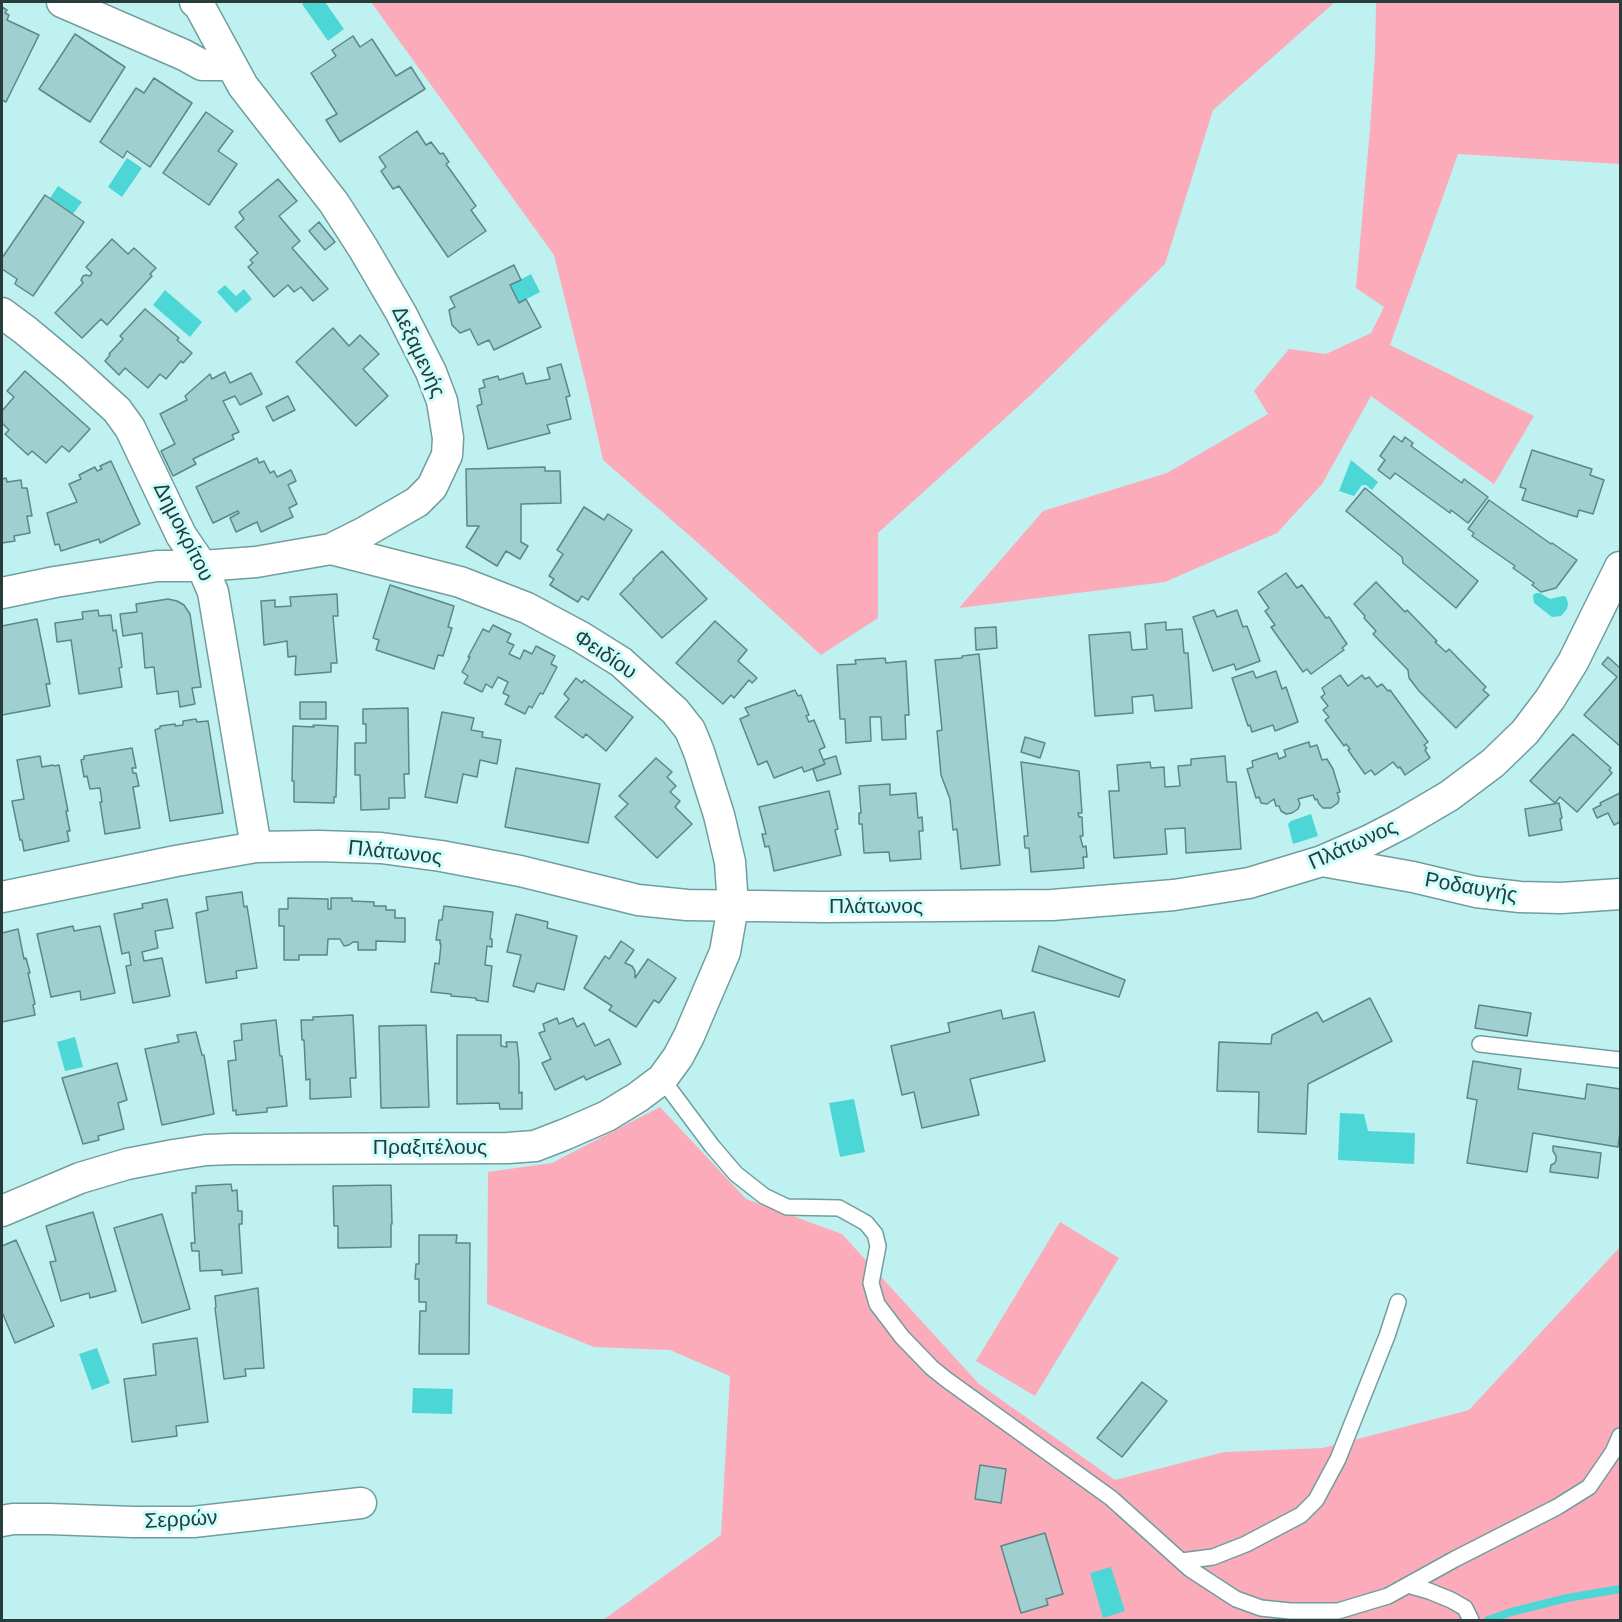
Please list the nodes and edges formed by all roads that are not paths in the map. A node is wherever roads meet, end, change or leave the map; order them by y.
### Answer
1 (62, 2) edge
2 (198, 3) edge
3 (231, 65) junction
4 (2, 314) edge
5 (331, 549) junction
6 (202, 566) junction
7 (1620, 567) edge
8 (2, 593) edge
9 (256, 847) junction
10 (1322, 861) junction
11 (1620, 894) edge
12 (2, 897) edge
13 (733, 906) junction
14 (1480, 1044) dead end
15 (1620, 1060) edge
16 (662, 1079) junction
17 (2, 1211) edge
18 (1398, 1302) dead end
19 (1620, 1436) edge
20 (361, 1503) dead end
21 (2, 1521) edge
22 (1182, 1562) junction
23 (1408, 1585) junction
24 (1468, 1614) edge

1 - 3 street
2 - 3 street, Δεξαμενής
3 - 5 street, Δεξαμενής
4 - 6 street, Δημοκρίτου
5 - 6 street, Δεξαμενής
5 - 13 street, Φειδίου
6 - 8 street, Δεξαμενής
6 - 9 street, Δημοκρίτου
7 - 10 street, Πλάτωνος
9 - 12 street, Πλάτωνος
9 - 13 street, Πλάτωνος
10 - 11 street, Ροδαυγής
10 - 13 street, Πλάτωνος
13 - 16 street, Πραξιτέλους
14 - 15 lane
16 - 17 street, Πραξιτέλους
16 - 22 lane
18 - 22 lane
19 - 23 lane
20 - 21 street, Σερρών
22 - 23 lane
23 - 24 lane

